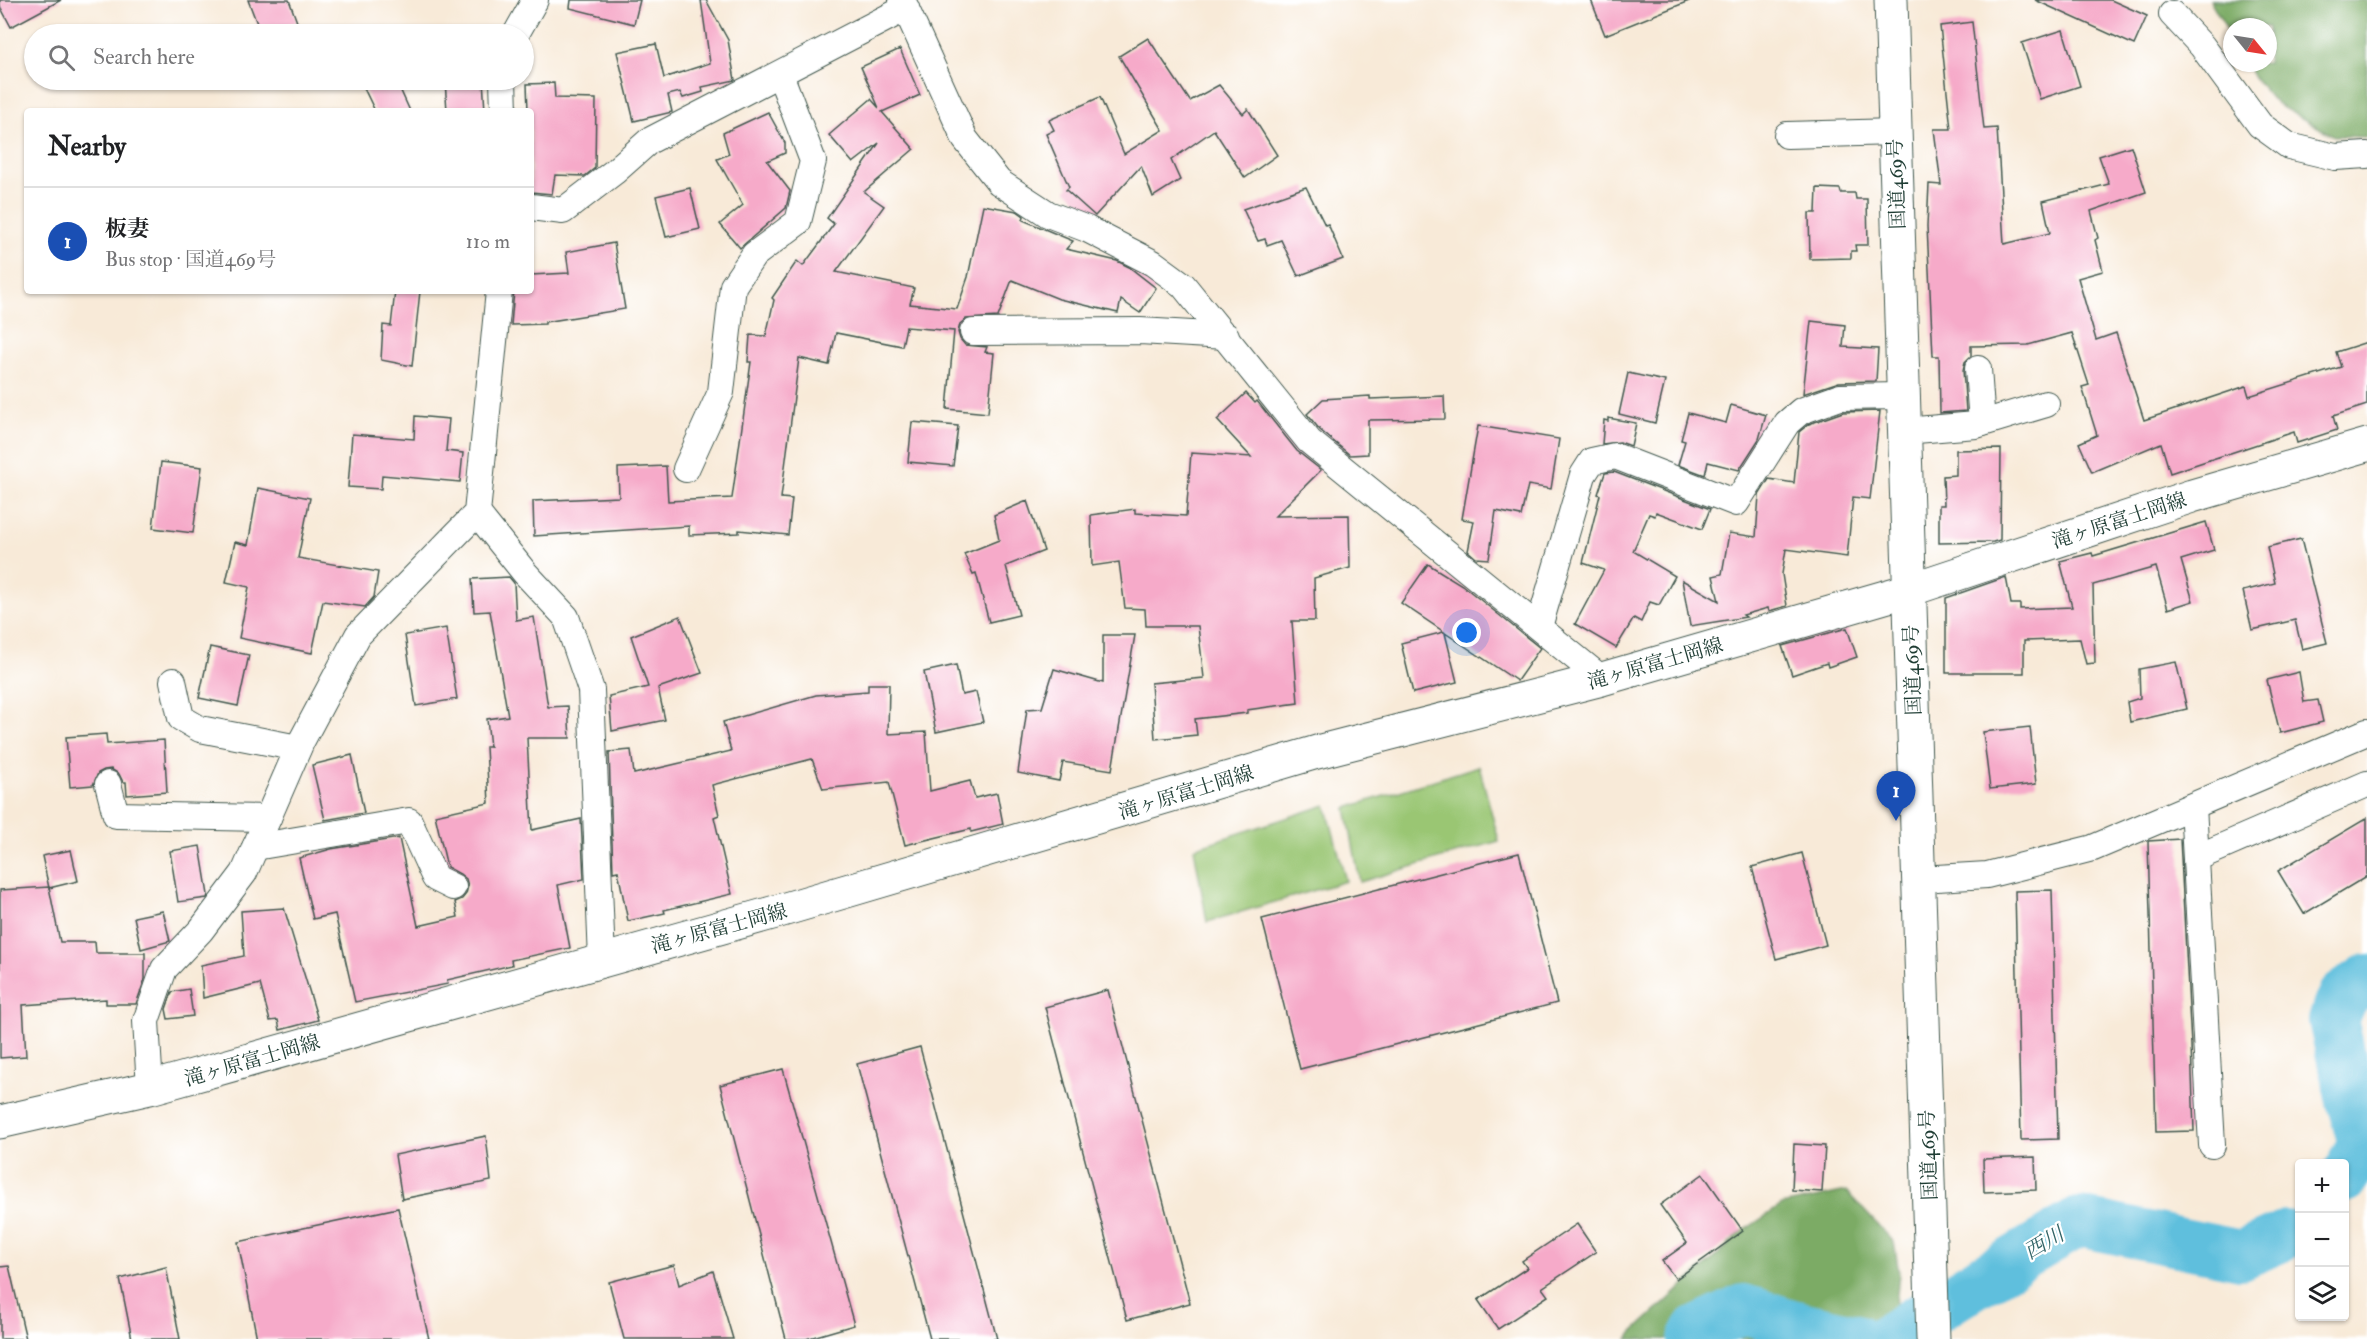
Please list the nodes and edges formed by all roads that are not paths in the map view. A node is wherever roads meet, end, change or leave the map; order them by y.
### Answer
1 (535, 0) edge
2 (1891, 0) edge
3 (904, 4) edge
4 (2172, 14) dead end
5 (522, 24) edge
6 (780, 74) junction
7 (503, 90) edge
8 (504, 108) edge
9 (1895, 132) junction
10 (1787, 135) dead end
11 (2367, 155) edge
12 (534, 207) edge
13 (499, 294) edge
14 (973, 332) dead end
15 (1226, 336) junction
16 (1978, 369) dead end
17 (1902, 396) junction
18 (2046, 404) dead end
19 (1982, 423) junction
20 (1904, 431) junction
21 (2367, 445) edge
22 (686, 469) dead end
23 (477, 513) junction
24 (1909, 590) junction
25 (1539, 627) junction
26 (1602, 679) junction
27 (173, 681) dead end
28 (2367, 732) edge
29 (298, 748) junction
30 (108, 784) dead end
31 (2367, 784) edge
32 (2193, 806) junction
33 (268, 818) junction
34 (255, 847) junction
35 (2196, 858) junction
36 (1920, 879) junction
37 (453, 887) dead end
38 (602, 960) junction
39 (150, 1088) junction
40 (0, 1122) edge
41 (2212, 1145) dead end
42 (1933, 1339) edge

1 - 5 street
2 - 9 main road, 国道469号
3 - 6 street
3 - 15 street
4 - 11 street
6 - 12 street
6 - 22 street
7 - 8 street
9 - 10 street
9 - 17 main road, 国道469号
13 - 23 street
14 - 15 street
15 - 25 street
16 - 19 street
17 - 20 main road, 国道469号
17 - 25 street
18 - 19 street
19 - 20 street
20 - 24 main road, 国道469号
21 - 24 main road, 滝ヶ原富士岡線
23 - 29 street
23 - 38 street
24 - 26 main road, 滝ヶ原富士岡線
24 - 36 main road, 国道469号
25 - 26 street
26 - 38 main road, 滝ヶ原富士岡線
27 - 29 street
28 - 32 street
29 - 33 street
30 - 33 street
31 - 35 street
32 - 35 street
32 - 36 street
33 - 34 street
34 - 37 street
34 - 39 street
35 - 41 street
36 - 42 main road, 国道469号
38 - 39 main road, 滝ヶ原富士岡線
39 - 40 main road, 滝ヶ原富士岡線

